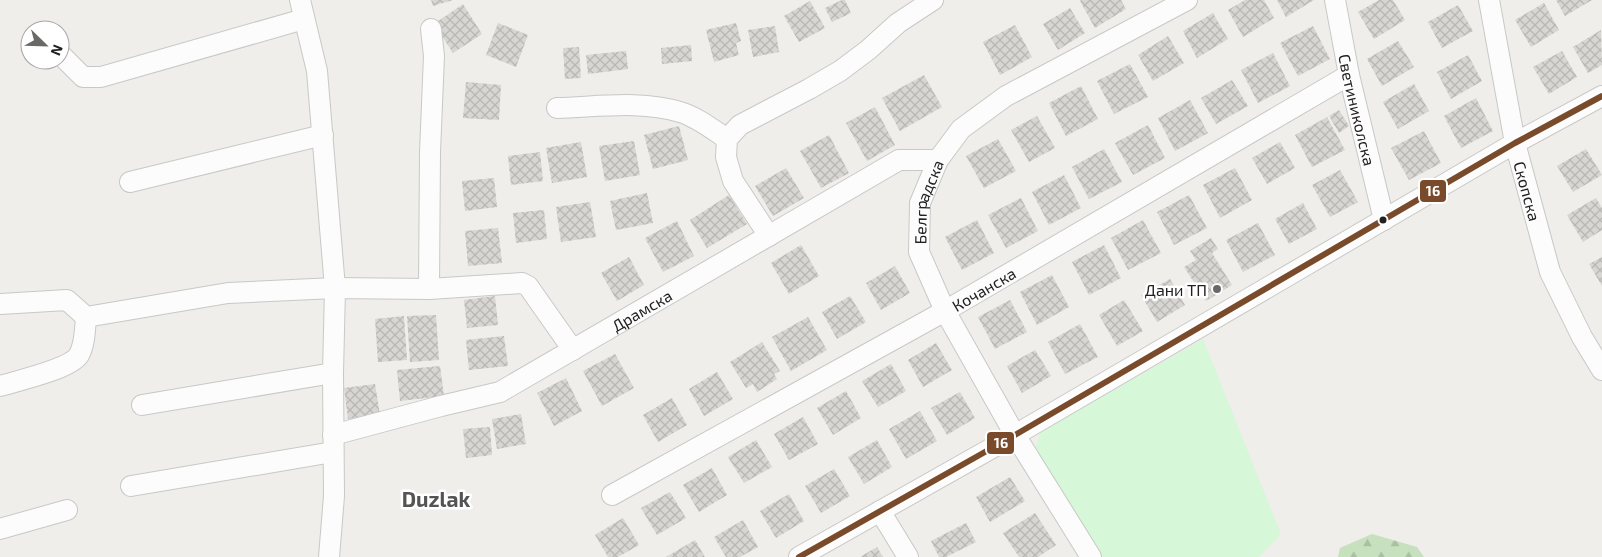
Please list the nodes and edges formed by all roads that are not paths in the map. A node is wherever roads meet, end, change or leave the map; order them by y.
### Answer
1 (933, 0) edge
2 (1187, 0) edge
3 (1334, 0) edge
4 (1489, 0) edge
5 (302, 9) edge
6 (431, 29) dead end
7 (70, 65) edge
8 (1349, 75) junction
9 (1602, 96) edge
10 (557, 108) dead end
11 (323, 135) junction
12 (727, 138) junction
13 (1515, 143) junction
14 (938, 160) junction
15 (130, 182) dead end
16 (1384, 220) junction
17 (769, 236) junction
18 (335, 288) junction
19 (429, 289) junction
20 (0, 304) edge
21 (945, 311) junction
22 (86, 317) junction
23 (573, 350) junction
24 (1602, 370) edge
25 (333, 373) junction
26 (0, 386) edge
27 (142, 404) dead end
28 (1015, 435) junction
29 (333, 444) junction
30 (131, 486) dead end
31 (612, 495) dead end
32 (67, 510) dead end
33 (880, 511) junction
34 (0, 529) edge
35 (329, 557) edge
36 (799, 557) edge
37 (908, 557) edge
38 (1091, 557) edge

1 - 12 street
2 - 14 street, Белградска
3 - 8 street, Светиниколска
4 - 13 street, Скопска
5 - 7 street
5 - 11 street
6 - 19 street
8 - 16 street, Светиниколска
8 - 21 street, Кочанска
9 - 13 street
10 - 12 street
11 - 15 street
11 - 18 street
12 - 17 street
13 - 16 street
13 - 24 street, Скопска
14 - 17 street, Драмска
14 - 21 street, Белградска
16 - 28 street
17 - 23 street, Драмска
18 - 19 street
18 - 22 street
18 - 25 street
19 - 23 street
20 - 22 street
21 - 28 street, Белградска
21 - 31 street, Кочанска
22 - 26 street
23 - 29 street, Драмска
25 - 27 street
25 - 29 street
28 - 33 street
28 - 38 street, Белградска
29 - 30 street, Драмска
29 - 35 street
32 - 34 street
33 - 36 street
33 - 37 street

